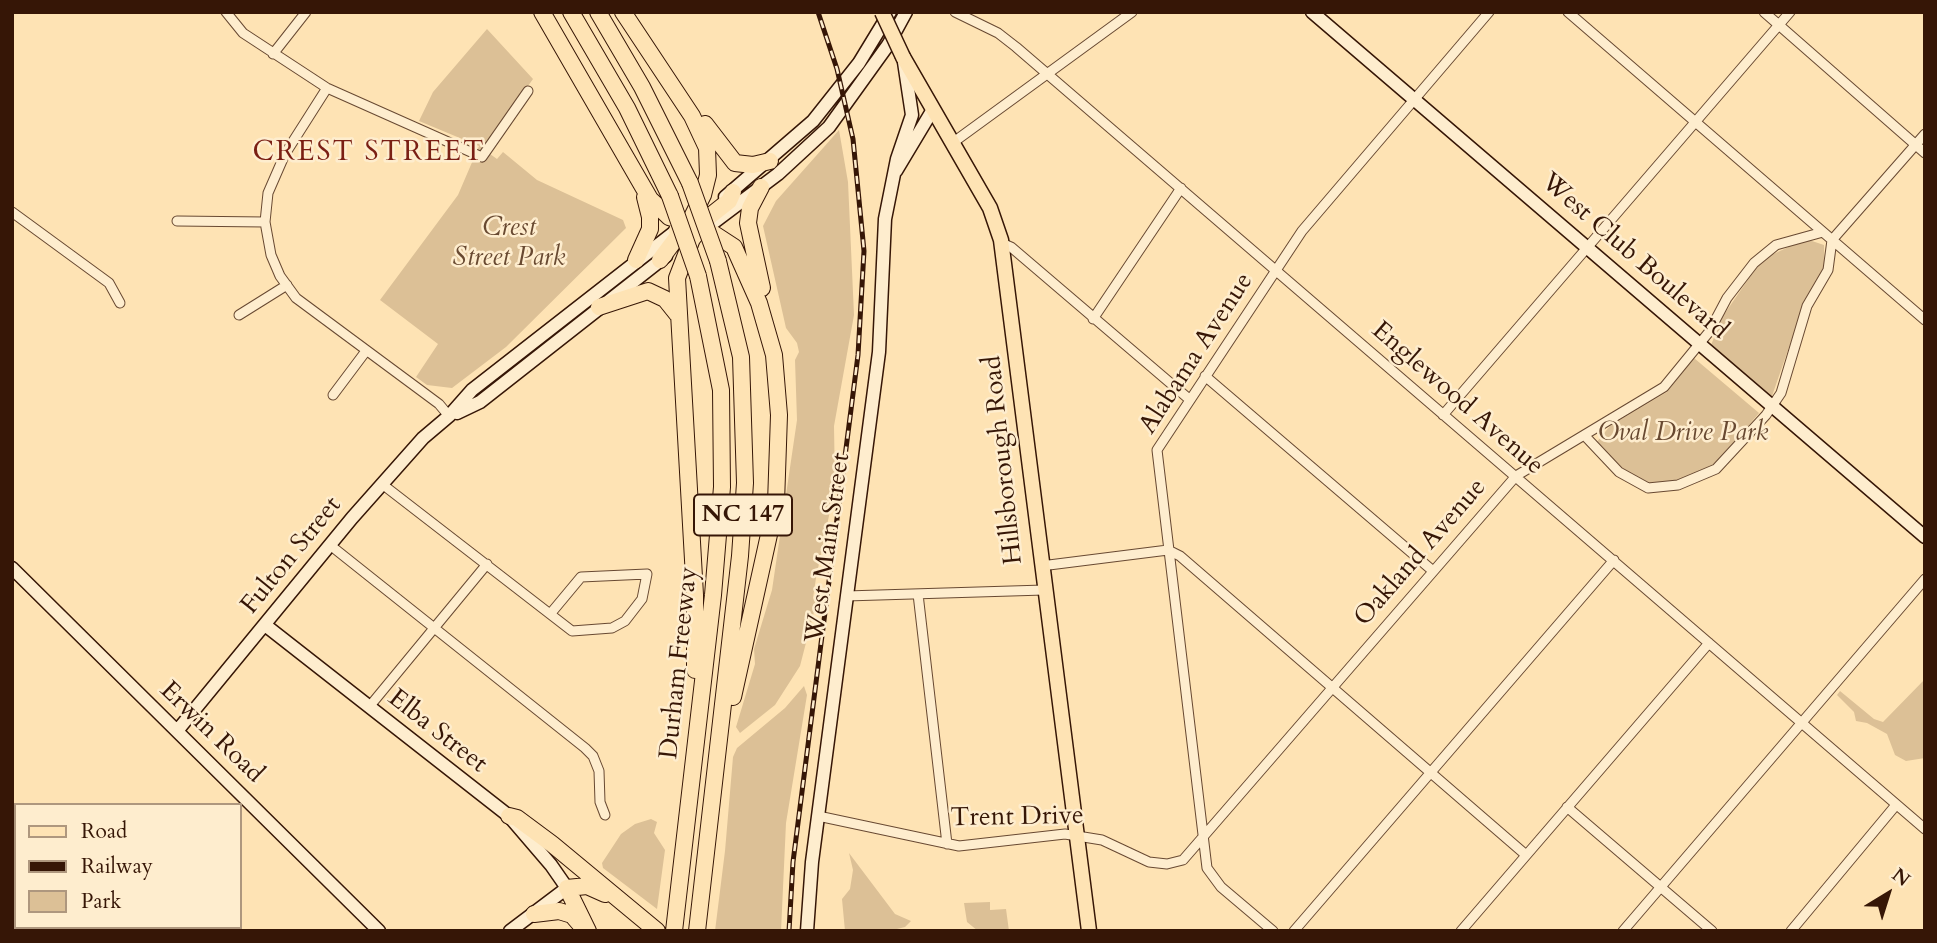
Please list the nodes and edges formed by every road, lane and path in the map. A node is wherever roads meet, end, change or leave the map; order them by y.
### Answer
1 (226, 12) edge
2 (306, 12) edge
3 (542, 12) edge
4 (571, 12) edge
5 (598, 12) edge
6 (623, 12) edge
7 (881, 12) edge
8 (890, 12) edge
9 (906, 12) edge
10 (955, 12) edge
11 (1132, 12) edge
12 (1312, 12) edge
13 (1489, 12) edge
14 (1568, 12) edge
15 (1764, 12) edge
16 (1790, 12) edge
17 (1779, 25) junction
18 (273, 54) junction
19 (903, 57) junction
20 (1048, 75) junction
21 (670, 82) junction
22 (327, 88) junction
23 (528, 91) dead end
24 (1414, 100) junction
25 (932, 111) junction
26 (1696, 123) junction
27 (1925, 134) edge
28 (951, 144) junction
29 (1915, 145) junction
30 (1925, 153) edge
31 (770, 161) junction
32 (895, 172) junction
33 (644, 187) junction
34 (761, 187) junction
35 (1181, 188) junction
36 (733, 192) joint
37 (12, 212) edge
38 (177, 221) dead end
39 (265, 222) junction
40 (693, 229) junction
41 (1823, 232) junction
42 (1832, 240) junction
43 (1002, 246) junction
44 (1587, 248) junction
45 (665, 256) joint
46 (636, 260) junction
47 (1276, 271) junction
48 (287, 285) junction
49 (120, 303) dead end
50 (599, 307) junction
51 (239, 315) dead end
52 (678, 316) junction
53 (1093, 319) junction
54 (1925, 320) edge
55 (768, 332) junction
56 (1699, 344) junction
57 (366, 351) junction
58 (1205, 376) junction
59 (332, 395) dead end
60 (1189, 399) junction
61 (1772, 407) junction
62 (1443, 415) junction
63 (449, 416) junction
64 (1585, 436) junction
65 (1516, 476) junction
66 (382, 484) junction
67 (1925, 537) edge
68 (330, 545) junction
69 (1168, 550) junction
70 (1614, 560) junction
71 (487, 564) junction
72 (1041, 566) junction
73 (12, 568) edge
74 (1433, 571) junction
75 (1925, 579) edge
76 (1044, 590) junction
77 (918, 594) junction
78 (846, 596) junction
79 (551, 613) junction
80 (265, 625) junction
81 (434, 629) junction
82 (1709, 643) junction
83 (1333, 687) junction
84 (369, 707) junction
85 (1801, 722) junction
86 (177, 731) junction
87 (695, 753) junction
88 (715, 770) junction
89 (1430, 772) junction
90 (1896, 805) junction
91 (1567, 807) junction
92 (605, 815) dead end
93 (509, 816) junction
94 (818, 816) junction
95 (1925, 829) edge
96 (1076, 835) junction
97 (1203, 837) junction
98 (947, 844) junction
99 (1526, 855) junction
100 (1661, 887) junction
101 (566, 888) junction
102 (620, 901) junction
103 (534, 914) junction
104 (653, 928) edge
105 (379, 931) edge
106 (510, 931) edge
107 (587, 931) edge
108 (674, 931) edge
109 (697, 931) edge
110 (807, 931) edge
111 (1089, 931) edge
112 (1273, 931) edge
113 (1294, 931) edge
114 (1461, 931) edge
115 (1623, 931) edge
116 (1712, 931) edge
117 (1791, 931) edge

1 - 18 street
2 - 18 street
3 - 33 highway
4 - 87 highway, Durham Freeway / NC 147, bridge
5 - 88 highway, Durham Freeway / NC 147, bridge
6 - 21 highway
7 - 19 main road, Hillsborough Road, bridge
8 - 31 main road
9 - 34 main road, Fulton Street
10 - 20 street, Englewood Avenue
11 - 20 street
12 - 24 main road, West Club Boulevard
13 - 24 street, Alabama Avenue
14 - 26 street
15 - 17 street
16 - 17 street
17 - 26 street
17 - 29 street
18 - 22 street
19 - 25 main road, Hillsborough Road
19 - 32 main road, West Main Street
20 - 28 street
20 - 35 street, Englewood Avenue
21 - 31 highway
21 - 40 highway
22 - 23 street
22 - 39 street
24 - 44 main road, West Club Boulevard
24 - 47 street, Alabama Avenue
25 - 28 main road, Hillsborough Road
25 - 32 main road, West Main Street
26 - 41 street
26 - 44 street
27 - 29 street
28 - 43 main road, Hillsborough Road
29 - 30 street
29 - 42 street
31 - 36 main road
32 - 78 main road, West Main Street
33 - 40 highway
33 - 46 highway
34 - 40 main road, Fulton Street
34 - 55 highway
35 - 47 street, Englewood Avenue
35 - 53 street
36 - 40 highway
37 - 49 street
38 - 39 street
39 - 48 street
40 - 45 highway
40 - 46 main road, Fulton Street
40 - 52 highway
40 - 55 highway
41 - 42 street
41 - 56 street, Oakland Avenue
42 - 54 street
42 - 61 street
43 - 53 street
43 - 72 main road, Hillsborough Road
44 - 56 main road, West Club Boulevard
44 - 62 street
45 - 50 main road, Fulton Street
46 - 63 main road, Fulton Street
47 - 58 street, Alabama Avenue
47 - 62 street, Englewood Avenue
48 - 51 street
48 - 57 street
50 - 52 highway
50 - 63 main road, Fulton Street
52 - 87 highway
53 - 60 street
55 - 88 highway
56 - 61 main road, West Club Boulevard
56 - 64 street, Oakland Avenue
57 - 59 street
57 - 63 street
58 - 60 street, Alabama Avenue
58 - 74 street
60 - 69 street, Alabama Avenue
61 - 64 street
61 - 67 main road, West Club Boulevard
62 - 65 street, Englewood Avenue
63 - 66 main road, Fulton Street
64 - 65 street, Oakland Avenue
65 - 70 street, Englewood Avenue
65 - 74 street, Oakland Avenue
66 - 68 main road, Fulton Street
66 - 71 street
68 - 80 main road, Fulton Street
68 - 81 street
69 - 72 street
69 - 83 street
69 - 97 street, Alabama Avenue
70 - 82 street, Englewood Avenue
70 - 89 street
71 - 79 street
71 - 81 street
72 - 76 main road, Hillsborough Road
73 - 86 main road, Erwin Road
74 - 83 street, Oakland Avenue
75 - 85 street
76 - 77 street
76 - 96 main road, Hillsborough Road
77 - 78 street
77 - 98 street
78 - 94 main road, West Main Street
79 - 79 street
80 - 84 main road, Elba Street
80 - 86 main road, Fulton Street
81 - 84 street
81 - 92 street
82 - 85 street, Englewood Avenue
82 - 91 street
83 - 89 street
83 - 97 street, Oakland Avenue
84 - 93 main road, Elba Street
85 - 90 street, Englewood Avenue
85 - 100 street
86 - 105 main road, Erwin Road
87 - 108 highway, Durham Freeway / NC 147
88 - 109 highway, Durham Freeway / NC 147
89 - 99 street
89 - 113 street
90 - 95 street, Englewood Avenue
90 - 117 street
91 - 99 street
91 - 100 street
93 - 101 main road, Elba Street
93 - 102 highway
94 - 98 street, Trent Drive
94 - 110 main road, West Main Street
96 - 97 street, Trent Drive
96 - 98 street, Trent Drive
96 - 111 main road, Hillsborough Road
97 - 112 street, Alabama Avenue
99 - 114 street
100 - 115 street
100 - 116 street
101 - 102 highway
101 - 103 main road
101 - 107 highway
102 - 104 highway
103 - 106 main road
103 - 107 highway

